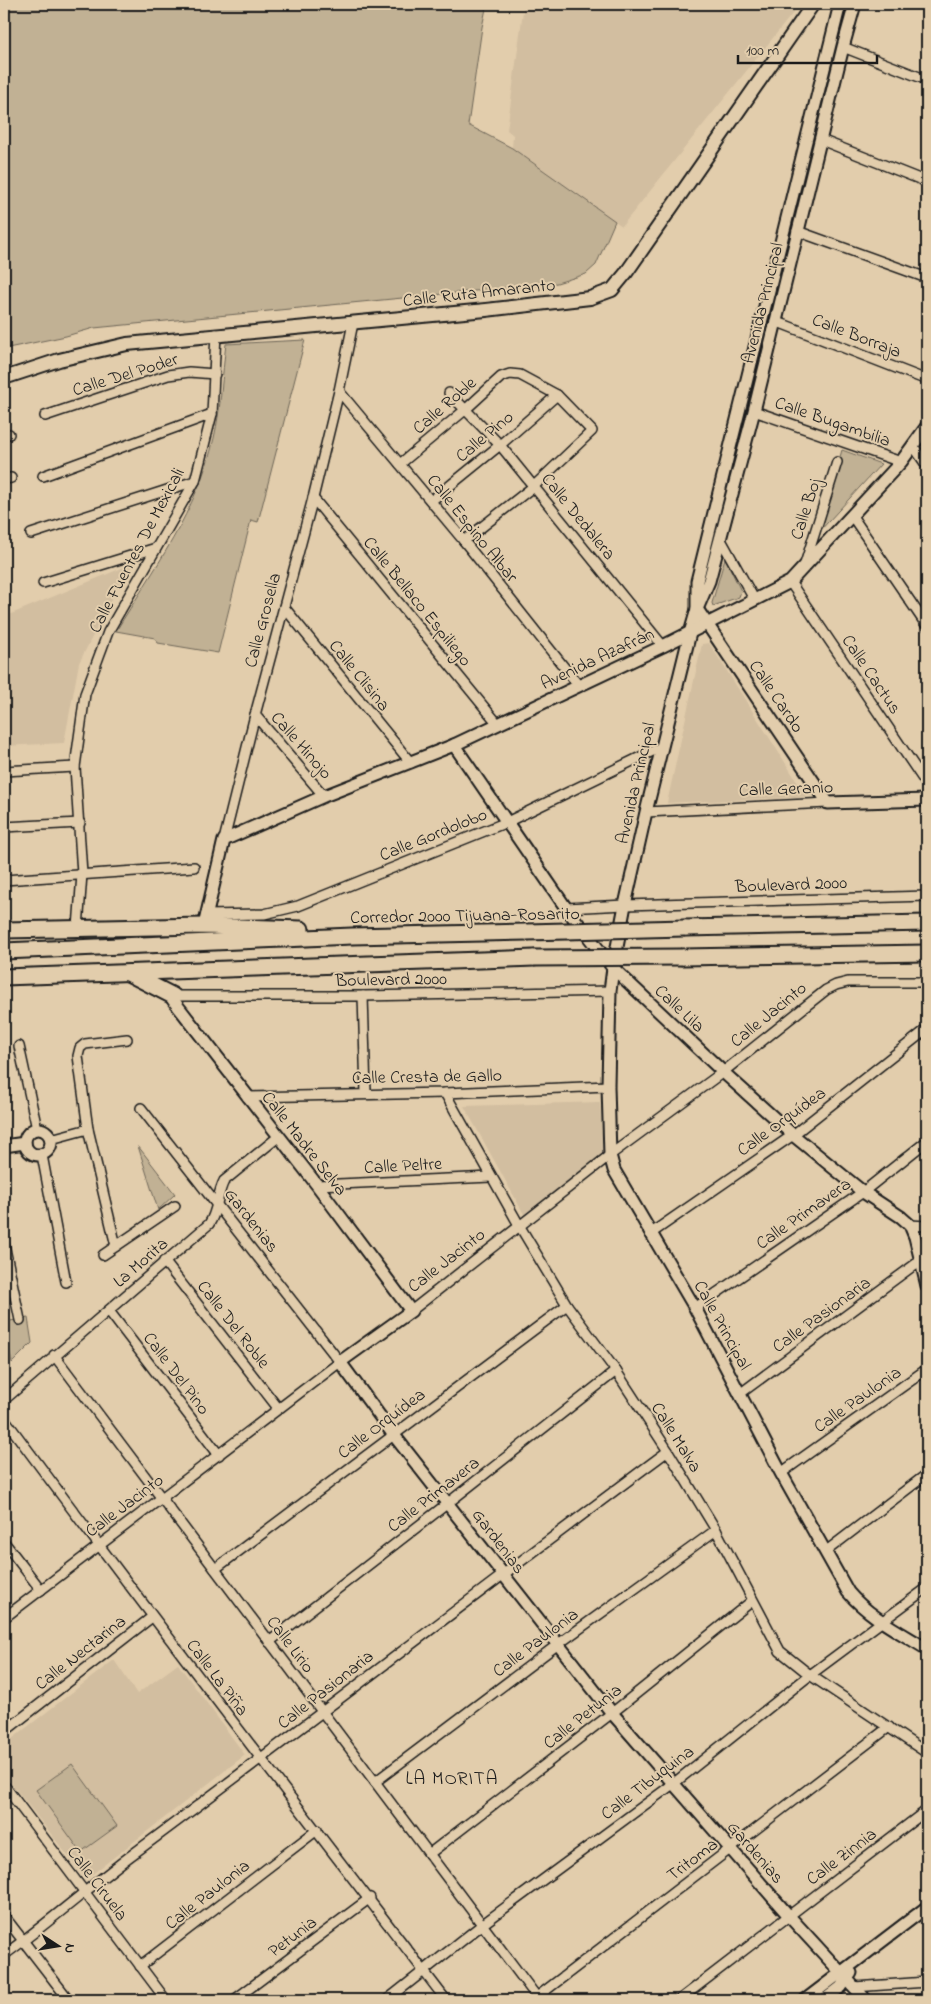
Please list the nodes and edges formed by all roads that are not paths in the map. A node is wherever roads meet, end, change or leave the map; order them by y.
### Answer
1 (814, 4) edge
2 (840, 4) edge
3 (855, 4) edge
4 (843, 47) junction
5 (927, 80) edge
6 (821, 140) junction
7 (927, 182) edge
8 (798, 231) junction
9 (927, 278) edge
10 (775, 321) junction
11 (353, 323) junction
12 (216, 334) junction
13 (216, 374) junction
14 (4, 378) edge
15 (927, 380) edge
16 (339, 392) junction
17 (449, 393) dead end
18 (557, 395) junction
19 (465, 410) junction
20 (754, 411) junction
21 (212, 414) junction
22 (45, 416) dead end
23 (927, 426) edge
24 (500, 445) junction
25 (915, 449) junction
26 (927, 450) edge
27 (837, 462) dead end
28 (901, 462) junction
29 (400, 464) junction
30 (927, 466) edge
31 (43, 476) dead end
32 (195, 481) junction
33 (534, 486) junction
34 (313, 498) junction
35 (431, 501) junction
36 (852, 516) junction
37 (31, 534) dead end
38 (720, 538) junction
39 (464, 541) junction
40 (156, 548) junction
41 (804, 566) junction
42 (790, 582) junction
43 (43, 583) dead end
44 (754, 599) junction
45 (284, 607) junction
46 (697, 608) junction
47 (707, 625) junction
48 (927, 626) edge
49 (690, 633) junction
50 (663, 646) junction
51 (579, 686) junction
52 (255, 715) junction
53 (498, 724) junction
54 (454, 745) junction
55 (661, 748) junction
56 (411, 763) junction
57 (76, 767) junction
58 (4, 771) edge
59 (927, 784) edge
60 (324, 796) junction
61 (927, 800) edge
62 (828, 803) junction
63 (646, 812) junction
64 (506, 822) junction
65 (80, 823) junction
66 (4, 827) edge
67 (224, 840) junction
68 (194, 866) dead end
69 (82, 874) junction
70 (4, 880) edge
71 (927, 896) edge
72 (625, 905) junction
73 (566, 908) junction
74 (205, 921) junction
75 (927, 923) edge
76 (78, 928) junction
77 (4, 930) edge
78 (352, 936) junction
79 (4, 950) edge
80 (927, 953) edge
81 (613, 968) junction
82 (127, 972) junction
83 (4, 977) edge
84 (927, 982) edge
85 (610, 991) junction
86 (173, 996) junction
87 (363, 996) junction
88 (927, 1030) edge
89 (127, 1039) dead end
90 (18, 1046) dead end
91 (723, 1072) junction
92 (608, 1086) junction
93 (366, 1093) junction
94 (445, 1093) junction
95 (247, 1097) junction
96 (141, 1108) dead end
97 (36, 1129) junction
98 (88, 1129) junction
99 (793, 1135) junction
100 (278, 1137) junction
101 (51, 1139) junction
102 (927, 1141) edge
103 (25, 1143) junction
104 (4, 1146) edge
105 (42, 1155) junction
106 (610, 1155) junction
107 (491, 1176) junction
108 (317, 1185) junction
109 (863, 1192) junction
110 (217, 1204) junction
111 (175, 1206) dead end
112 (519, 1225) junction
113 (910, 1225) junction
114 (927, 1226) edge
115 (650, 1234) junction
116 (4, 1244) edge
117 (116, 1246) junction
118 (103, 1255) dead end
119 (921, 1260) junction
120 (164, 1261) junction
121 (66, 1282) dead end
122 (927, 1286) edge
123 (567, 1305) junction
124 (695, 1308) junction
125 (109, 1310) junction
126 (411, 1311) junction
127 (20, 1320) dead end
128 (54, 1355) junction
129 (340, 1362) junction
130 (927, 1369) edge
131 (616, 1371) junction
132 (741, 1393) junction
133 (4, 1400) edge
134 (278, 1408) junction
135 (4, 1418) edge
136 (393, 1434) junction
137 (668, 1451) junction
138 (219, 1455) junction
139 (782, 1473) junction
140 (927, 1474) edge
141 (163, 1498) junction
142 (448, 1503) junction
143 (716, 1530) junction
144 (4, 1542) edge
145 (98, 1546) junction
146 (825, 1552) junction
147 (215, 1569) junction
148 (502, 1574) junction
149 (927, 1588) edge
150 (41, 1590) junction
151 (752, 1601) junction
152 (152, 1617) junction
153 (4, 1618) edge
154 (883, 1621) junction
155 (269, 1642) junction
156 (557, 1645) junction
157 (927, 1649) edge
158 (810, 1675) junction
159 (322, 1711) junction
160 (612, 1714) junction
161 (889, 1727) junction
162 (4, 1732) edge
163 (927, 1753) edge
164 (260, 1759) junction
165 (376, 1782) junction
166 (673, 1784) junction
167 (4, 1785) edge
168 (927, 1810) edge
169 (317, 1830) junction
170 (731, 1849) junction
171 (429, 1854) junction
172 (83, 1892) junction
173 (370, 1898) junction
174 (927, 1907) edge
175 (4, 1916) edge
176 (789, 1916) junction
177 (483, 1924) junction
178 (23, 1941) junction
179 (4, 1955) edge
180 (140, 1966) junction
181 (424, 1970) junction
182 (847, 1980) junction
183 (927, 1982) edge
184 (538, 1999) edge
185 (69, 2000) edge
186 (166, 2000) edge
187 (234, 2000) edge
188 (387, 2000) edge
189 (446, 2000) edge
190 (679, 2000) edge
191 (805, 2000) edge
192 (824, 2000) edge
193 (866, 2000) edge

1 - 11 main road, Calle Ruta Amaranto
2 - 46 street, Avenida Principal
3 - 4 street, Avenida Principal
4 - 5 street
4 - 6 street, Avenida Principal
6 - 7 street
6 - 8 street, Avenida Principal
8 - 9 street
8 - 10 street, Avenida Principal
10 - 15 street, Calle Borraja
10 - 20 street, Avenida Principal
11 - 12 main road, Calle Ruta Amaranto
11 - 16 street, Calle Grosella
12 - 13 street, Calle Fuentes De Mexicali
12 - 14 main road, Calle Ruta Amaranto
13 - 21 street, Calle Fuentes De Mexicali
13 - 22 street, Calle Del Poder
16 - 29 street, Calle Espino Albar
16 - 34 street, Calle Grosella
17 - 19 street, Calle Dedalera
18 - 19 street, Calle Roble
18 - 24 street, Calle Pino
18 - 33 street
19 - 24 street, Calle Dedalera
19 - 29 street, Calle Roble
20 - 28 street, Calle Bugambilia
20 - 38 street, Avenida Principal
21 - 31 street
21 - 32 street, Calle Fuentes De Mexicali
23 - 25 street, Avenida Azafrán
24 - 33 street, Calle Dedalera
24 - 35 street, Calle Pino
25 - 26 street
25 - 28 street, Avenida Azafrán
25 - 30 street
27 - 41 street, Calle Boj
28 - 36 street, Avenida Azafrán
29 - 35 street, Calle Espino Albar
32 - 37 street
32 - 40 street, Calle Fuentes De Mexicali
33 - 39 street
33 - 50 street, Calle Dedalera
34 - 45 street, Calle Grosella
34 - 53 street, Calle Bellaco Espiliego
35 - 39 street, Calle Espino Albar
36 - 41 street, Avenida Azafrán
36 - 48 street
38 - 44 street
38 - 46 street, Avenida Principal
39 - 51 street, Calle Espino Albar
40 - 43 street
40 - 57 street, Calle Fuentes De Mexicali
41 - 42 street, Avenida Azafrán
42 - 44 street, Avenida Azafrán
42 - 59 street, Calle Cactus
44 - 47 street, Avenida Azafrán
45 - 52 street, Calle Grosella
45 - 56 street, Calle Clisina
46 - 47 street, Calle Cardo
46 - 49 street, Avenida Principal
47 - 49 street, Avenida Azafrán
47 - 62 street, Calle Cardo
49 - 50 street, Avenida Azafrán
49 - 55 street, Avenida Principal
50 - 51 street, Avenida Azafrán
51 - 53 street, Avenida Azafrán
52 - 60 street, Calle Hinojo
52 - 67 street, Calle Grosella
53 - 54 street, Avenida Azafrán
54 - 56 street, Avenida Azafrán
54 - 64 street, Calle Lila
55 - 63 street, Avenida Principal
55 - 64 street, Calle Gordolobo
56 - 60 street, Avenida Azafrán
57 - 58 street
57 - 65 street, Calle Fuentes De Mexicali
60 - 67 street, Avenida Azafrán
61 - 62 street, Calle Geranio
62 - 63 street, Calle Geranio
63 - 72 street, Avenida Principal
64 - 73 street, Calle Lila
64 - 74 street, Calle Gordolobo
65 - 66 street
65 - 69 street, Calle Fuentes De Mexicali
67 - 74 street, Calle Grosella
68 - 69 street
69 - 70 street
69 - 76 street, Calle Fuentes De Mexicali
71 - 72 street, Boulevard 2000
72 - 73 street, Boulevard 2000
72 - 81 street, Avenida Principal
73 - 81 street, Calle Lila
74 - 76 highway
74 - 78 highway
75 - 78 highway, Corredor 2000 Tijuana-Rosarito, bridge
76 - 77 highway
78 - 79 highway, Corredor 2000 Tijuana-Rosarito
80 - 82 highway, bridge
81 - 85 street, Calle Principal
81 - 91 street, Calle Lila
82 - 83 highway
82 - 86 highway
84 - 91 street, Calle Jacinto
85 - 87 street, Boulevard 2000
85 - 92 street, Calle Principal
86 - 87 street, Boulevard 2000
86 - 95 street, Calle Madre Selva
87 - 93 street
88 - 99 street, Calle Orquídea
89 - 98 street
90 - 97 street
91 - 99 street, Calle Lila
91 - 106 street, Calle Jacinto
92 - 94 street, Calle Cresta de Gallo
92 - 106 street, Calle Principal
93 - 94 street, Calle Cresta de Gallo
93 - 95 street, Calle Cresta de Gallo
94 - 107 street, Calle Malva
95 - 100 street, Calle Madre Selva
96 - 110 street, Gardenias
97 - 101 street
97 - 103 street
98 - 101 street
98 - 117 street
99 - 109 street, Calle Lila
99 - 115 street, Calle Orquídea
100 - 108 street, Calle Madre Selva
100 - 110 street, La Morita
101 - 105 street
102 - 109 street, Calle Primavera
103 - 104 street
103 - 105 street
105 - 121 street
106 - 112 street, Calle Jacinto
106 - 115 street, Calle Principal
107 - 108 street, Calle Peltre
107 - 112 street, Calle Malva
108 - 126 street, Calle Madre Selva
109 - 113 street, Calle Lila
109 - 124 street, Calle Primavera
110 - 120 street, La Morita
110 - 129 street, Gardenias
111 - 117 street
112 - 123 street, Calle Malva
112 - 126 street, Calle Jacinto
113 - 114 street
113 - 119 street
115 - 124 street, Calle Principal
116 - 127 street
117 - 118 street
119 - 122 street
119 - 132 street, Calle Pasionaria
120 - 125 street, La Morita
120 - 134 street, Calle Del Roble
123 - 131 street, Calle Malva
123 - 136 street, Calle Orquídea
124 - 132 street, Calle Principal
125 - 128 street, La Morita
125 - 138 street, Calle Del Pino
126 - 129 street, Calle Jacinto
128 - 133 street, La Morita
128 - 141 street, Calle Lirio
129 - 134 street, Calle Jacinto
129 - 136 street, Gardenias
130 - 139 street, Calle Paulonia
131 - 137 street, Calle Malva
131 - 142 street, Calle Primavera
132 - 139 street, Calle Principal
134 - 138 street, Calle Jacinto
135 - 145 street, Calle La Piña
136 - 142 street, Gardenias
136 - 147 street, Calle Orquídea
137 - 143 street, Calle Malva
137 - 148 street, Calle Pasionaria
138 - 141 street, Calle Jacinto
139 - 146 street, Calle Principal
140 - 146 street
141 - 145 street, Calle Jacinto
141 - 147 street, Calle Lirio
142 - 148 street, Gardenias
142 - 155 street, Calle Primavera
143 - 151 street, Calle Malva
143 - 156 street, Calle Paulonia
144 - 150 street
145 - 150 street, Calle Jacinto
145 - 152 street, Calle La Piña
146 - 154 street, Calle Principal
147 - 155 street, Calle Lirio
148 - 156 street, Gardenias
148 - 159 street, Calle Pasionaria
149 - 154 street, Calle Tibuquina
150 - 153 street, Calle Jacinto
151 - 158 street, Calle Malva
151 - 160 street, Calle Petunia
152 - 162 street, Calle Nectarina
152 - 164 street, Calle La Piña
154 - 157 street, Calle Principal
154 - 158 street, Calle Tibuquina
155 - 159 street, Calle Lirio
156 - 160 street, Gardenias
156 - 165 street, Calle Paulonia
158 - 161 street, Calle Malva
158 - 166 street, Calle Tibuquina
159 - 164 street, Calle Pasionaria
159 - 165 street, Calle Lirio
160 - 166 street, Gardenias
160 - 171 street, Calle Petunia
161 - 163 street, Calle Malva
161 - 170 street, Tritoma
164 - 169 street, Calle La Piña
164 - 172 street, Calle Pasionaria
165 - 171 street, Calle Lirio
166 - 170 street, Gardenias
166 - 177 street, Calle Tibuquina
167 - 172 street, Calle Ciruela
168 - 176 street, Calle Zinnia
169 - 173 street, Calle La Piña
169 - 180 street, Calle Paulonia
170 - 176 street, Gardenias
170 - 184 street, Tritoma
171 - 177 street, Calle Lirio
172 - 178 street, Calle Pasionaria
172 - 180 street, Calle Ciruela
173 - 181 street, Calle La Piña
173 - 187 street, Petunia
174 - 182 street
175 - 178 street
176 - 182 street, Gardenias
176 - 190 street, Calle Zinnia
177 - 181 street, Calle Tibuquina
177 - 184 street, Calle Lirio
178 - 179 street, Calle Pasionaria
178 - 185 street
180 - 186 street, Calle Ciruela
181 - 188 street, Calle Tibuquina
181 - 189 street, Calle La Piña
182 - 183 street
182 - 191 street
182 - 192 street
182 - 193 street, Gardenias

